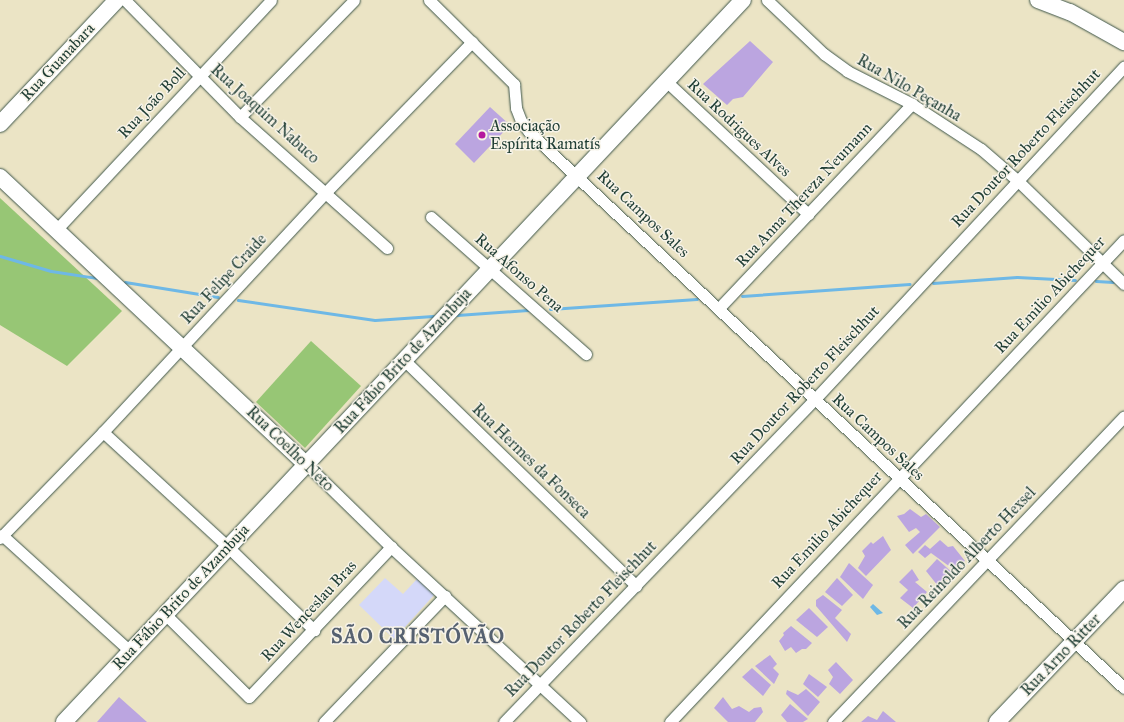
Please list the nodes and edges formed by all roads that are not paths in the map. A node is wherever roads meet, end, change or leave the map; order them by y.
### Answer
1 (117, 0) edge
2 (125, 0) edge
3 (271, 0) edge
4 (354, 0) edge
5 (429, 0) edge
6 (743, 0) edge
7 (767, 0) edge
8 (1038, 0) edge
9 (472, 42) junction
10 (1124, 42) edge
11 (1124, 66) edge
12 (199, 77) junction
13 (666, 81) junction
14 (912, 104) junction
15 (240, 117) junction
16 (0, 124) edge
17 (578, 175) junction
18 (0, 177) edge
19 (1017, 180) junction
20 (326, 191) junction
21 (808, 214) junction
22 (431, 217) dead end
23 (57, 229) junction
24 (1124, 240) edge
25 (387, 248) dead end
26 (1103, 262) junction
27 (491, 269) junction
28 (1124, 284) edge
29 (719, 308) junction
30 (182, 348) junction
31 (586, 354) dead end
32 (404, 360) junction
33 (815, 399) junction
34 (1124, 416) edge
35 (103, 432) junction
36 (306, 464) junction
37 (899, 478) junction
38 (1, 536) edge
39 (228, 547) junction
40 (391, 547) junction
41 (987, 560) junction
42 (636, 586) junction
43 (1124, 589) edge
44 (445, 596) junction
45 (165, 614) junction
46 (314, 630) junction
47 (1074, 641) junction
48 (130, 651) junction
49 (539, 684) junction
50 (1124, 688) edge
51 (64, 722) edge
52 (324, 722) edge
53 (504, 722) edge
54 (580, 722) edge
55 (670, 722) edge
56 (834, 722) edge
57 (997, 722) edge

1 - 16 street, Rua Guanabara
2 - 12 street, Rua Joaquim Nabuco
3 - 12 street, Rua João Boll
4 - 15 street
5 - 9 street, Rua Campos Sales
6 - 13 street, Rua Fábio Brito de Azambuja
7 - 14 street, Rua Nilo Peçanha
8 - 10 street
9 - 17 street, Rua Campos Sales
9 - 20 street, Rua Felipe Craide
11 - 19 street, Rua Doutor Roberto Fleischhut
12 - 15 street, Rua Joaquim Nabuco
12 - 23 street, Rua João Boll
13 - 17 street, Rua Fábio Brito de Azambuja
13 - 21 street, Rua Rodrigues Alves
14 - 19 street, Rua Nilo Peçanha
14 - 21 street, Rua Anna Thereza Neumann
15 - 20 street, Rua Joaquim Nabuco
17 - 27 street, Rua Fábio Brito de Azambuja
17 - 29 street, Rua Campos Sales
18 - 23 street, Rua Coelho Neto
19 - 26 street, Rua Nilo Peçanha
19 - 33 street, Rua Doutor Roberto Fleischhut
20 - 25 street, Rua Joaquim Nabuco
20 - 30 street, Rua Felipe Craide
21 - 29 street, Rua Anna Thereza Neumann
22 - 27 street, Rua Afonso Pena
23 - 30 street, Rua Coelho Neto
24 - 26 street, Rua Emilio Abichequer
26 - 28 street, Rua Nilo Peçanha
26 - 37 street, Rua Emilio Abichequer
27 - 31 street, Rua Afonso Pena
27 - 32 street, Rua Fábio Brito de Azambuja
29 - 33 street, Rua Campos Sales
30 - 35 street, Rua Felipe Craide
30 - 36 street, Rua Coelho Neto
32 - 36 street, Rua Fábio Brito de Azambuja
32 - 42 street, Rua Hermes da Fonseca
33 - 37 street, Rua Campos Sales
33 - 42 street, Rua Doutor Roberto Fleischhut
34 - 41 street, Rua Reinoldo Alberto Hexsel
35 - 38 street, Rua Felipe Craide
35 - 39 street
36 - 39 street, Rua Fábio Brito de Azambuja
36 - 40 street, Rua Coelho Neto
37 - 41 street, Rua Campos Sales
37 - 55 street, Rua Emilio Abichequer
38 - 48 street
39 - 45 street, Rua Fábio Brito de Azambuja
39 - 46 street
40 - 44 street, Rua Coelho Neto
40 - 46 street, Rua Wenceslau Bras
41 - 47 street, Rua Campos Sales
41 - 56 street, Rua Reinoldo Alberto Hexsel
42 - 49 street, Rua Doutor Roberto Fleischhut
43 - 47 street, Rua Arno Ritter
44 - 49 street, Rua Coelho Neto
44 - 52 street
45 - 46 street, Rua Wenceslau Bras
45 - 48 street, Rua Fábio Brito de Azambuja
47 - 50 street, Rua Campos Sales
47 - 57 street, Rua Arno Ritter
48 - 51 street, Rua Fábio Brito de Azambuja
49 - 53 street, Rua Doutor Roberto Fleischhut
49 - 54 street, Rua Coelho Neto

